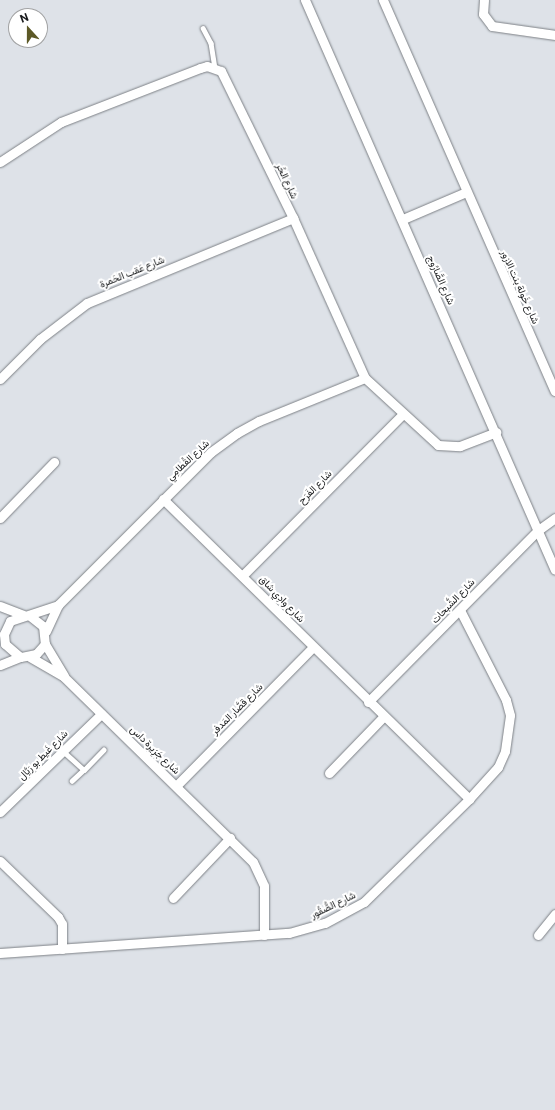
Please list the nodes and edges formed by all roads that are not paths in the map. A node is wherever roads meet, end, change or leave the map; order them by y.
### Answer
1 (305, 0) edge
2 (383, 0) edge
3 (484, 0) edge
4 (203, 28) dead end
5 (555, 35) edge
6 (215, 68) junction
7 (0, 162) edge
8 (466, 192) junction
9 (292, 218) junction
10 (402, 219) junction
11 (365, 378) junction
12 (0, 379) edge
13 (555, 391) edge
14 (404, 414) junction
15 (496, 432) junction
16 (54, 462) dead end
17 (163, 499) junction
18 (0, 518) edge
19 (555, 518) edge
20 (537, 531) junction
21 (555, 570) edge
22 (243, 575) junction
23 (58, 605) junction
24 (0, 606) edge
25 (460, 610) junction
26 (26, 616) junction
27 (0, 625) edge
28 (46, 631) junction
29 (4, 634) junction
30 (5, 644) junction
31 (45, 644) junction
32 (313, 648) junction
33 (20, 657) junction
34 (30, 657) junction
35 (1, 664) edge
36 (64, 677) junction
37 (368, 702) junction
38 (100, 714) junction
39 (383, 717) junction
40 (63, 750) junction
41 (103, 750) dead end
42 (84, 770) junction
43 (329, 773) dead end
44 (72, 782) dead end
45 (176, 786) junction
46 (469, 799) junction
47 (0, 812) edge
48 (230, 838) junction
49 (0, 861) edge
50 (173, 898) dead end
51 (555, 914) edge
52 (264, 935) junction
53 (538, 935) dead end
54 (62, 949) junction
55 (0, 953) edge

1 - 10 street, شارع الصَّارُوج
2 - 8 street, شارع خَولة بنت الازور
3 - 5 street
4 - 6 lane
6 - 7 street
6 - 9 street, شارع الحُر
8 - 10 street
8 - 13 street, شارع خَولة بنت الازور
9 - 11 street, شارع الحُر
9 - 12 street, شارع عَقب الحَمرة
10 - 15 street, شارع الصَّارُوج
11 - 14 street, شارع الحُر
11 - 17 street, شارع القُطامِي
14 - 15 street, شارع الحُر
14 - 22 street, شارع الفَرَح
15 - 20 street, شارع الصَّارُوج
16 - 18 street
17 - 22 street, شارع وادِي شاق
17 - 23 street, شارع القُطامِي
19 - 20 street, شارع الشَّبحات
20 - 21 street, شارع الصَّارُوج
20 - 25 street, شارع الشَّبحات
22 - 32 street, شارع وادِي شاق
23 - 26 street, شارع القُطامِي
23 - 28 street, شارع القُطامِي
24 - 26 street
25 - 37 street, شارع الشَّبحات
25 - 46 street, شارع الصُّقُور
26 - 28 street
26 - 29 street
27 - 29 street
28 - 31 street
29 - 30 street
30 - 33 street
30 - 35 street
31 - 34 street
31 - 36 street, شارع جَزِيرة داس
32 - 37 street, شارع وادِي شاق
32 - 45 street, شارع قصَّار المَدفر
33 - 34 street
33 - 35 street
34 - 36 street, شارع جَزِيرة داس
36 - 38 street, شارع جَزِيرة داس
37 - 39 street, شارع وادِي شاق
38 - 40 street, شارع غَيط بو رَيَّال
38 - 45 street, شارع جَزِيرة داس
39 - 43 street
39 - 46 street, شارع وادِي شاق
40 - 42 lane
40 - 47 street, شارع غَيط بو رَيَّال
41 - 42 lane
42 - 44 lane
45 - 48 street, شارع جَزِيرة داس
46 - 52 street, شارع الصُّقُور
48 - 50 street
48 - 52 street, شارع جَزِيرة داس
49 - 54 street
51 - 53 street
52 - 54 street, شارع الصُّقُور
54 - 55 street, شارع الصُّقُور

